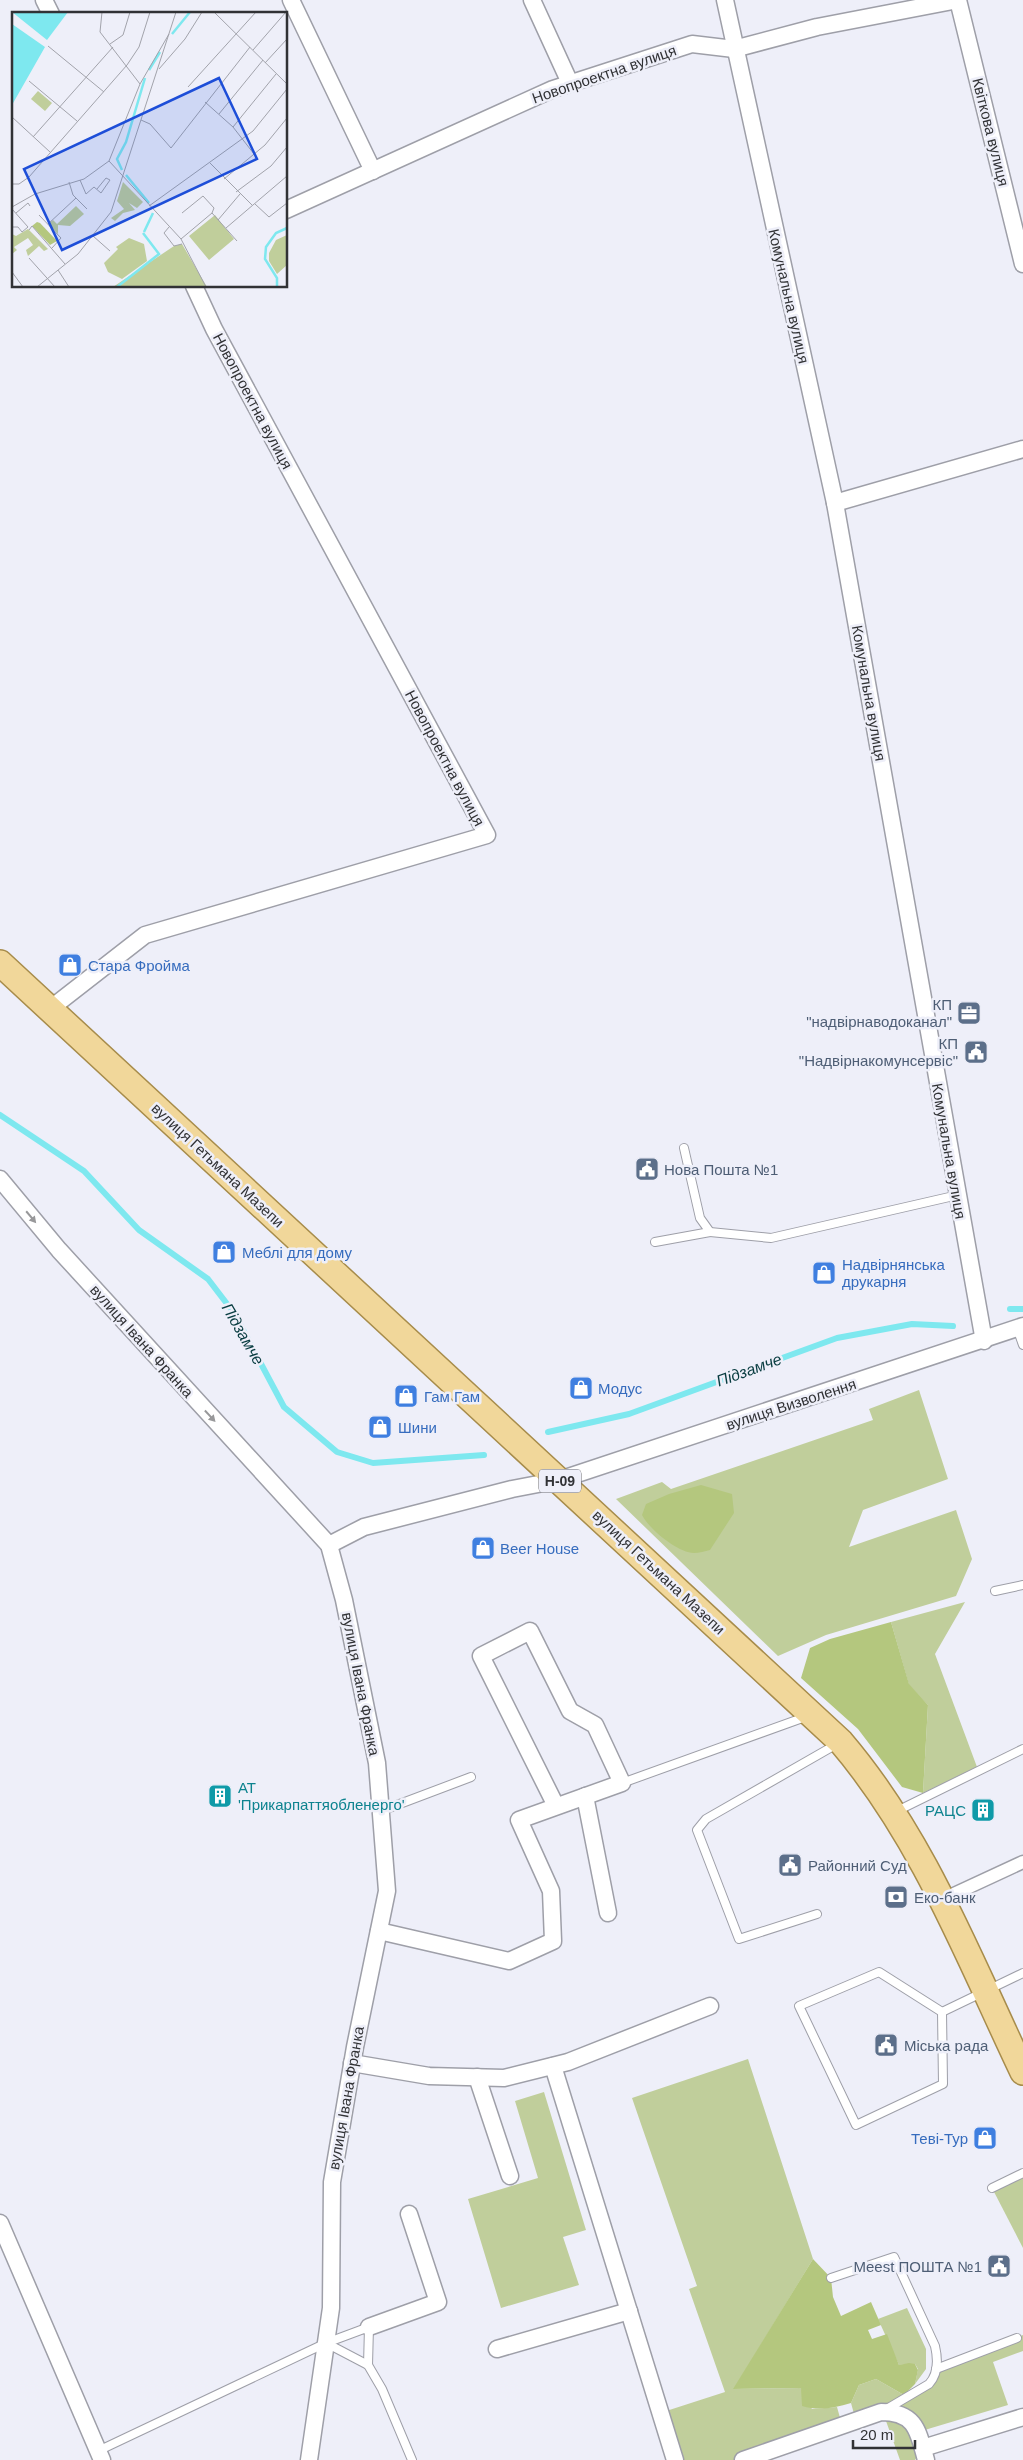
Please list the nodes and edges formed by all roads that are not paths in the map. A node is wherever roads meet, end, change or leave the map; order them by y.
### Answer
1 (44, 0) edge
2 (291, 0) edge
3 (532, 0) edge
4 (725, 0) edge
5 (959, 0) edge
6 (50, 12) edge
7 (734, 49) junction
8 (570, 83) junction
9 (373, 171) junction
10 (288, 209) edge
11 (1023, 264) edge
12 (195, 288) edge
13 (1023, 449) edge
14 (836, 503) junction
15 (0, 963) edge
16 (50, 1008) junction
17 (684, 1148) dead end
18 (0, 1180) edge
19 (958, 1195) junction
20 (710, 1232) junction
21 (655, 1242) dead end
22 (1020, 1327) edge
23 (984, 1341) junction
24 (1023, 1345) edge
25 (559, 1480) junction
26 (329, 1545) junction
27 (1023, 1585) edge
28 (995, 1591) dead end
29 (813, 1714) junction
30 (841, 1742) junction
31 (1023, 1749) edge
32 (471, 1777) dead end
33 (622, 1783) junction
34 (585, 1796) junction
35 (556, 1806) junction
36 (381, 1811) junction
37 (894, 1813) junction
38 (1023, 1862) edge
39 (941, 1900) junction
40 (608, 1914) dead end
41 (817, 1914) dead end
42 (379, 1931) junction
43 (1023, 1973) edge
44 (984, 1991) junction
45 (710, 2006) dead end
46 (942, 2012) junction
47 (352, 2062) junction
48 (553, 2066) junction
49 (1023, 2072) edge
50 (477, 2077) junction
51 (1023, 2173) edge
52 (510, 2176) dead end
53 (992, 2188) dead end
54 (408, 2214) dead end
55 (0, 2223) edge
56 (831, 2278) dead end
57 (629, 2311) junction
58 (369, 2327) junction
59 (1017, 2338) dead end
60 (326, 2343) junction
61 (497, 2349) dead end
62 (368, 2365) junction
63 (936, 2369) junction
64 (881, 2412) junction
65 (1023, 2417) edge
66 (925, 2454) edge
67 (101, 2455) edge
68 (310, 2460) edge
69 (412, 2460) edge
70 (675, 2460) edge
71 (743, 2460) edge

1 - 6 street
2 - 9 street
3 - 8 street
4 - 7 street, Комунальна вулиця
5 - 7 street
5 - 11 street, Квіткова вулиця
7 - 8 street, Новопроектна вулиця
7 - 14 street, Комунальна вулиця
8 - 9 street, Новопроектна вулиця
9 - 10 street, Новопроектна вулиця
12 - 16 street, Новопроектна вулиця
13 - 14 street
14 - 19 street, Комунальна вулиця
15 - 16 main road, вулиця Гетьмана Мазепи / Н-09
16 - 25 main road, вулиця Гетьмана Мазепи / Н-09
17 - 20 lane
18 -> 26 street, вулиця Івана Франка
19 - 20 lane
19 - 23 street, Комунальна вулиця
20 - 21 lane
22 - 23 street, вулиця Визволення
22 - 24 lane
23 - 25 street, вулиця Визволення
25 - 26 street, вулиця Визволення
25 - 29 main road, вулиця Гетьмана Мазепи / Н-09
26 - 36 street, вулиця Івана Франка
27 - 28 lane
29 - 30 main road, вулиця Гетьмана Мазепи / Н-09
29 - 33 lane
30 - 37 main road, вулиця Гетьмана Мазепи / Н-09
30 - 41 lane
31 - 37 lane
32 - 36 lane
33 - 34 street
33 - 35 street
34 - 35 street
34 - 40 street
35 - 42 street
36 - 42 street, вулиця Івана Франка
37 - 39 main road, вулиця Гетьмана Мазепи / Н-09
38 - 39 street
39 - 44 main road, вулиця Гетьмана Мазепи / Н-09
42 - 47 street, вулиця Івана Франка
43 - 44 lane
44 - 46 lane
44 - 49 main road, вулиця Гетьмана Мазепи / Н-09
45 - 48 street
46 - 46 lane
47 - 50 street
47 - 60 street, вулиця Івана Франка
48 - 50 street
48 - 57 street
50 - 52 street
51 - 53 lane
54 - 58 street
55 - 67 street
56 - 63 lane
57 - 61 street
57 - 70 street
58 - 60 lane
58 - 62 lane
59 - 63 lane
60 - 62 lane
60 - 67 lane
60 - 68 street, вулиця Івана Франка
62 - 69 lane
63 - 64 lane
64 - 66 street
64 - 71 street
65 - 66 street

